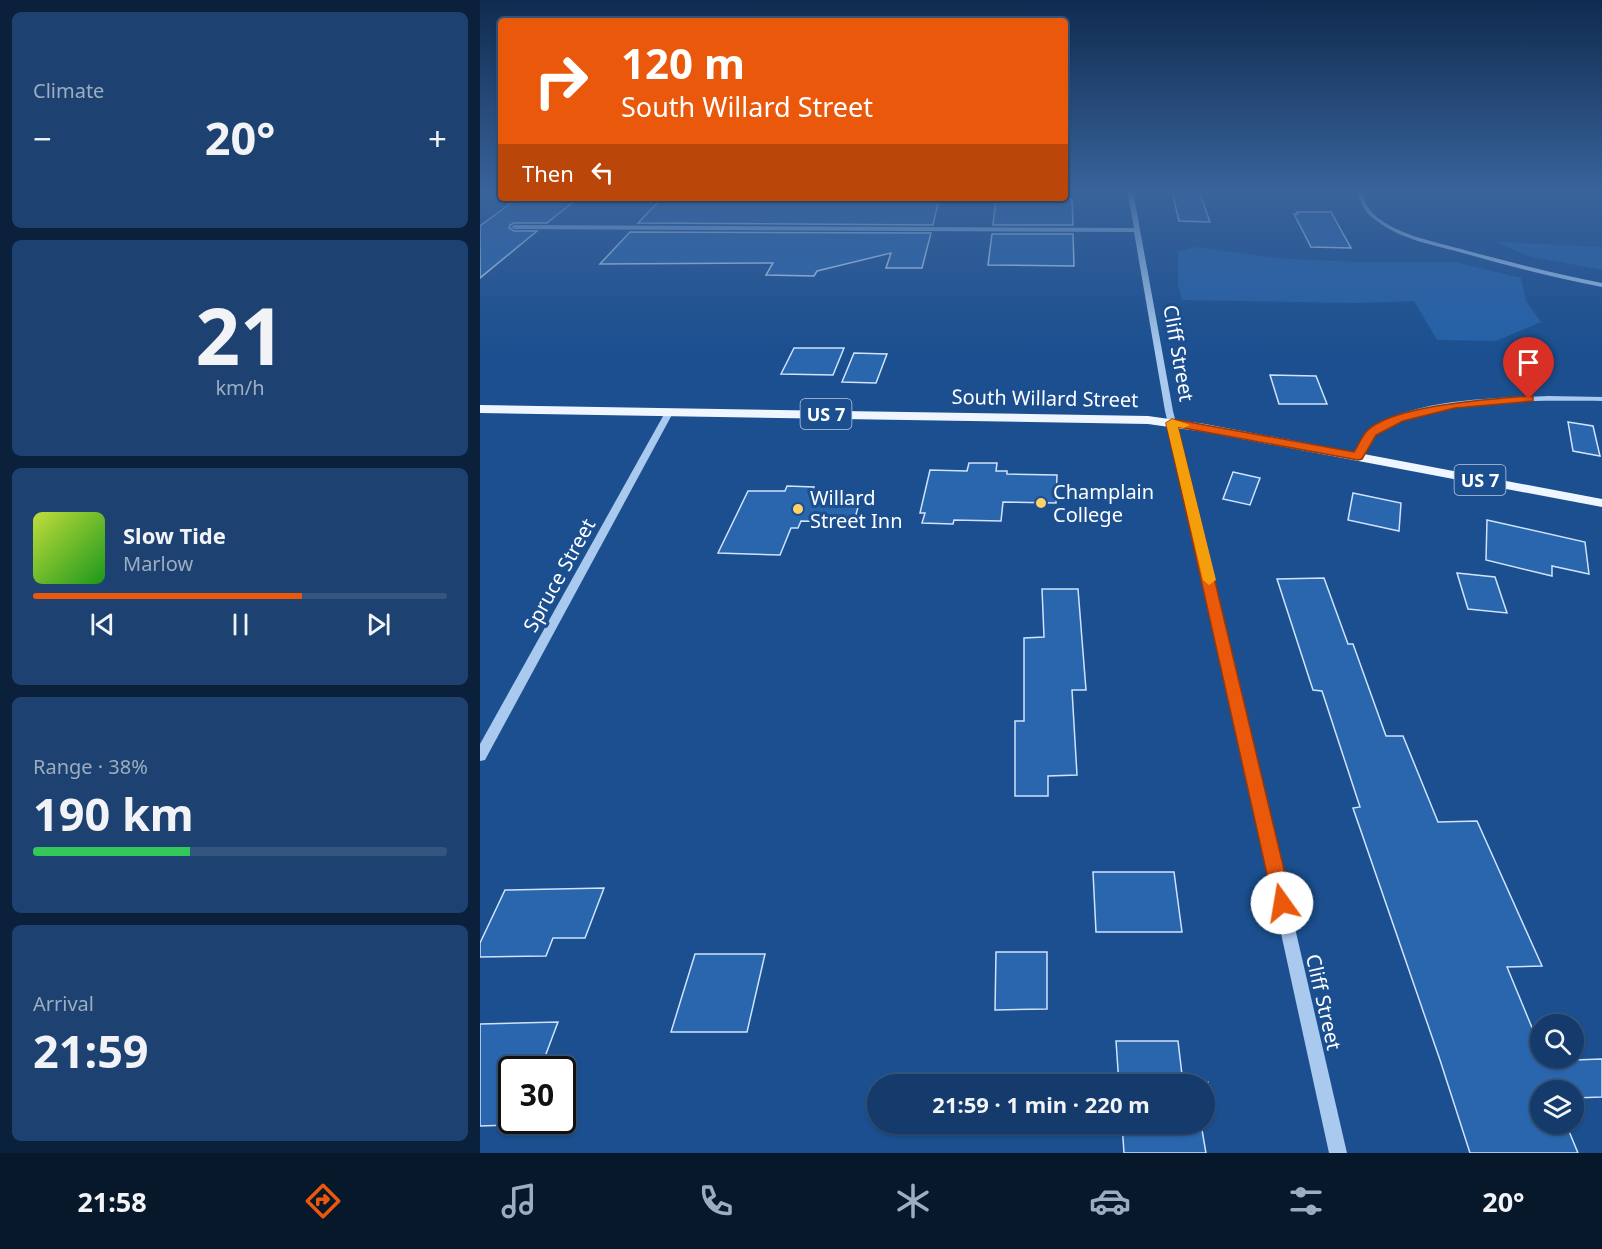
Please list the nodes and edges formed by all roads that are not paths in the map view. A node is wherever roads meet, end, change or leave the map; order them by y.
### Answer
1 (1141, 245) edge
2 (1441, 245) edge
3 (1602, 285) edge
4 (1602, 399) edge
5 (480, 409) edge
6 (670, 411) junction
7 (1172, 423) junction
8 (1358, 456) junction
9 (1602, 503) edge
10 (480, 756) edge
11 (1338, 1153) edge

1 - 7 street, Cliff Street
2 - 3 street
4 - 8 street
5 - 6 main road, South Willard Street / US 7
6 - 7 main road, South Willard Street / US 7
6 - 10 street, Spruce Street
7 - 8 main road, South Willard Street / US 7
7 - 11 street, Cliff Street
8 - 9 main road, South Willard Street / US 7

